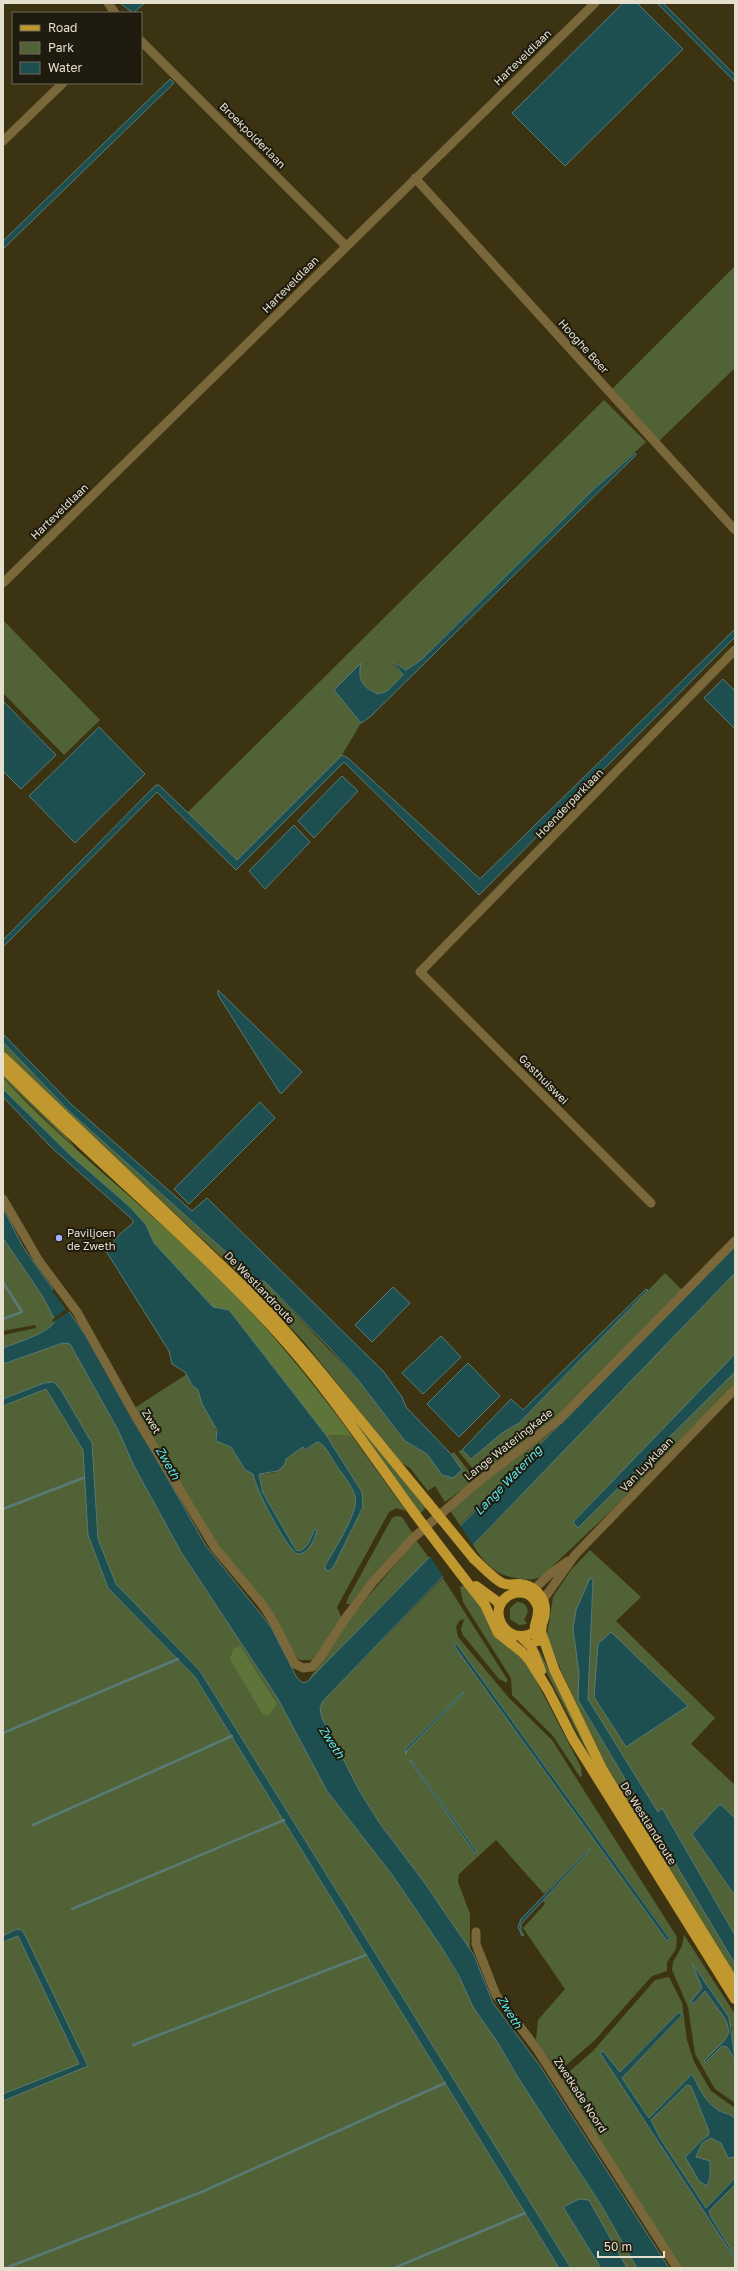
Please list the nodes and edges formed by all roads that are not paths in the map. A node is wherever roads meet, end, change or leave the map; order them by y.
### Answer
1 (108, 3) edge
2 (594, 3) edge
3 (114, 12) edge
4 (142, 42) edge
5 (62, 84) edge
6 (3, 141) edge
7 (415, 178) junction
8 (346, 246) junction
9 (735, 530) edge
10 (3, 583) edge
11 (735, 650) edge
12 (420, 972) joint
13 (3, 1057) edge
14 (3, 1068) edge
15 (3, 1199) edge
16 (651, 1203) dead end
17 (735, 1241) edge
18 (735, 1389) edge
19 (575, 1556) junction
20 (460, 1573) junction
21 (510, 1589) junction
22 (531, 1591) junction
23 (543, 1600) junction
24 (500, 1606) junction
25 (542, 1624) junction
26 (534, 1632) junction
27 (520, 1636) junction
28 (303, 1668) joint
29 (554, 1669) junction
30 (548, 1690) junction
31 (476, 1932) dead end
32 (735, 1984) edge
33 (735, 1999) edge
34 (676, 2268) edge

1 - 3 street
2 - 7 street, Harteveldlaan
4 - 8 street, Broekpolderlaan
5 - 6 street
7 - 8 street, Harteveldlaan
7 - 9 street, Hooghe Beer
8 - 10 street, Harteveldlaan
11 - 12 street, Hoenderparklaan
12 - 16 street, Gasthuiswei
13 - 21 main road, De Westlandroute, bridge
14 - 20 main road, De Westlandroute, bridge
15 - 28 street, Zwet
17 - 28 street, Lange Wateringkade
18 - 19 street, Van Luyklaan
19 - 22 street, Van Luyklaan
19 - 23 street, Van Luyklaan
20 - 24 main road, De Westlandroute
20 - 30 main road, De Westlandroute
21 - 22 main road
21 - 24 main road
22 - 23 main road
22 - 26 main road
23 - 25 main road, De Westlandroute
24 - 27 main road
25 - 26 main road
25 - 29 main road, De Westlandroute
26 - 27 main road
26 - 29 main road, De Westlandroute
27 - 30 main road, De Westlandroute
29 - 32 main road, De Westlandroute
30 - 33 main road, De Westlandroute
31 - 34 street, Zwetkade Noord

